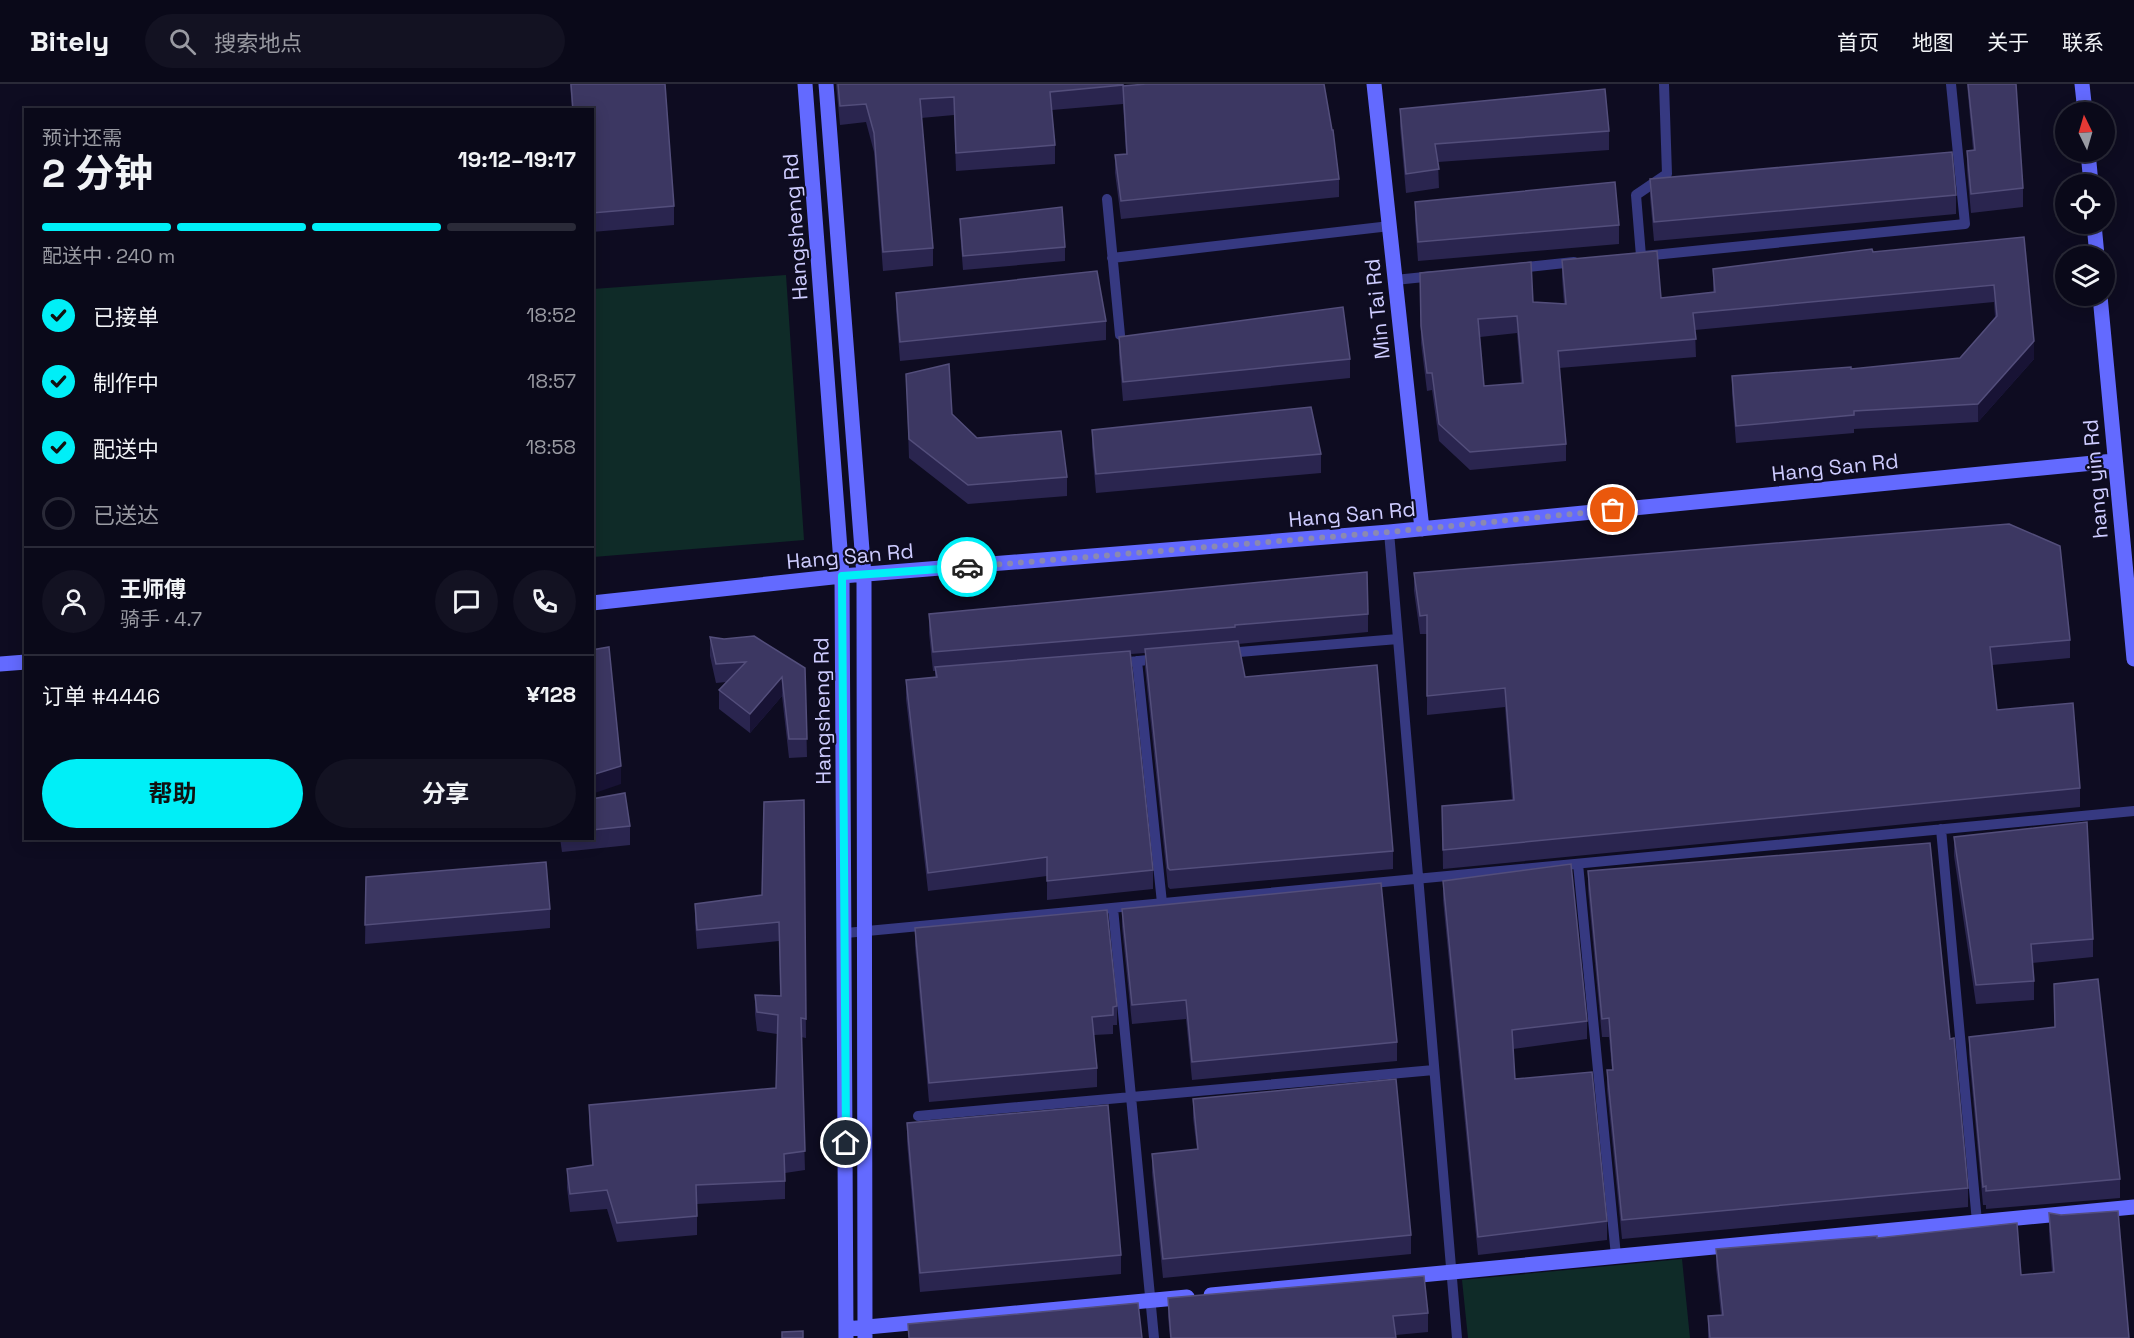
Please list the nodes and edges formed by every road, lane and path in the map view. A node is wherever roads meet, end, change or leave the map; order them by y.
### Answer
1 (806, 84) edge
2 (826, 84) edge
3 (1374, 84) edge
4 (1664, 84) edge
5 (1951, 84) edge
6 (2082, 84) edge
7 (2084, 102) edge
8 (1107, 199) dead end
9 (1390, 226) junction
10 (1641, 256) junction
11 (1630, 257) edge
12 (1112, 258) junction
13 (1583, 261) edge
14 (1512, 268) edge
15 (1442, 275) edge
16 (1395, 279) junction
17 (2101, 306) edge
18 (1120, 335) edge
19 (2114, 461) junction
20 (1422, 529) junction
21 (1389, 532) junction
22 (842, 576) junction
23 (864, 576) junction
24 (594, 603) edge
25 (1398, 639) junction
26 (1220, 654) edge
27 (1172, 658) edge
28 (2134, 658) edge
29 (1137, 661) junction
30 (24, 662) edge
31 (0, 664) edge
32 (1102, 664) edge
33 (2134, 811) edge
34 (1941, 829) junction
35 (1578, 864) junction
36 (1418, 879) junction
37 (1162, 903) junction
38 (1113, 908) junction
39 (865, 931) junction
40 (846, 933) junction
41 (1434, 1070) junction
42 (1131, 1097) junction
43 (918, 1116) dead end
44 (2134, 1207) edge
45 (1977, 1222) junction
46 (1616, 1256) junction
47 (1451, 1272) junction
48 (1150, 1301) junction
49 (865, 1333) edge
50 (846, 1334) edge
51 (1154, 1338) edge
52 (1457, 1338) edge

1 - 22 street, Hangsheng Rd
2 - 23 street
3 - 9 street, Min Tai Rd
4 - 10 lane
5 - 10 lane
6 - 7 street
8 - 12 lane
9 - 12 lane
9 - 16 street, Min Tai Rd
10 - 11 lane
12 - 18 lane
13 - 14 lane
15 - 16 lane
16 - 20 street, Min Tai Rd
17 - 19 street, hang yin Rd
19 - 20 street, Hang San Rd
19 - 28 street, hang yin Rd
20 - 21 street, Hang San Rd
21 - 23 street, Hang San Rd
21 - 25 lane
22 - 23 street, Hang San Rd
22 - 24 street, Hang San Rd
22 - 40 street, Hangsheng Rd
23 - 39 street
25 - 26 lane
25 - 36 lane
27 - 29 lane
29 - 32 lane
29 - 37 lane
30 - 31 street
33 - 34 lane
34 - 35 lane
34 - 45 lane
35 - 36 lane
35 - 46 lane
36 - 37 lane
36 - 41 lane
37 - 38 lane
38 - 39 lane
38 - 42 lane
39 - 40 lane
39 - 49 street
40 - 50 street, Hangsheng Rd
41 - 42 lane
41 - 47 lane
42 - 43 lane
42 - 48 lane
44 - 45 street
45 - 46 street
46 - 47 street
47 - 48 street
47 - 52 lane
48 - 49 street
48 - 51 lane
49 - 50 street

